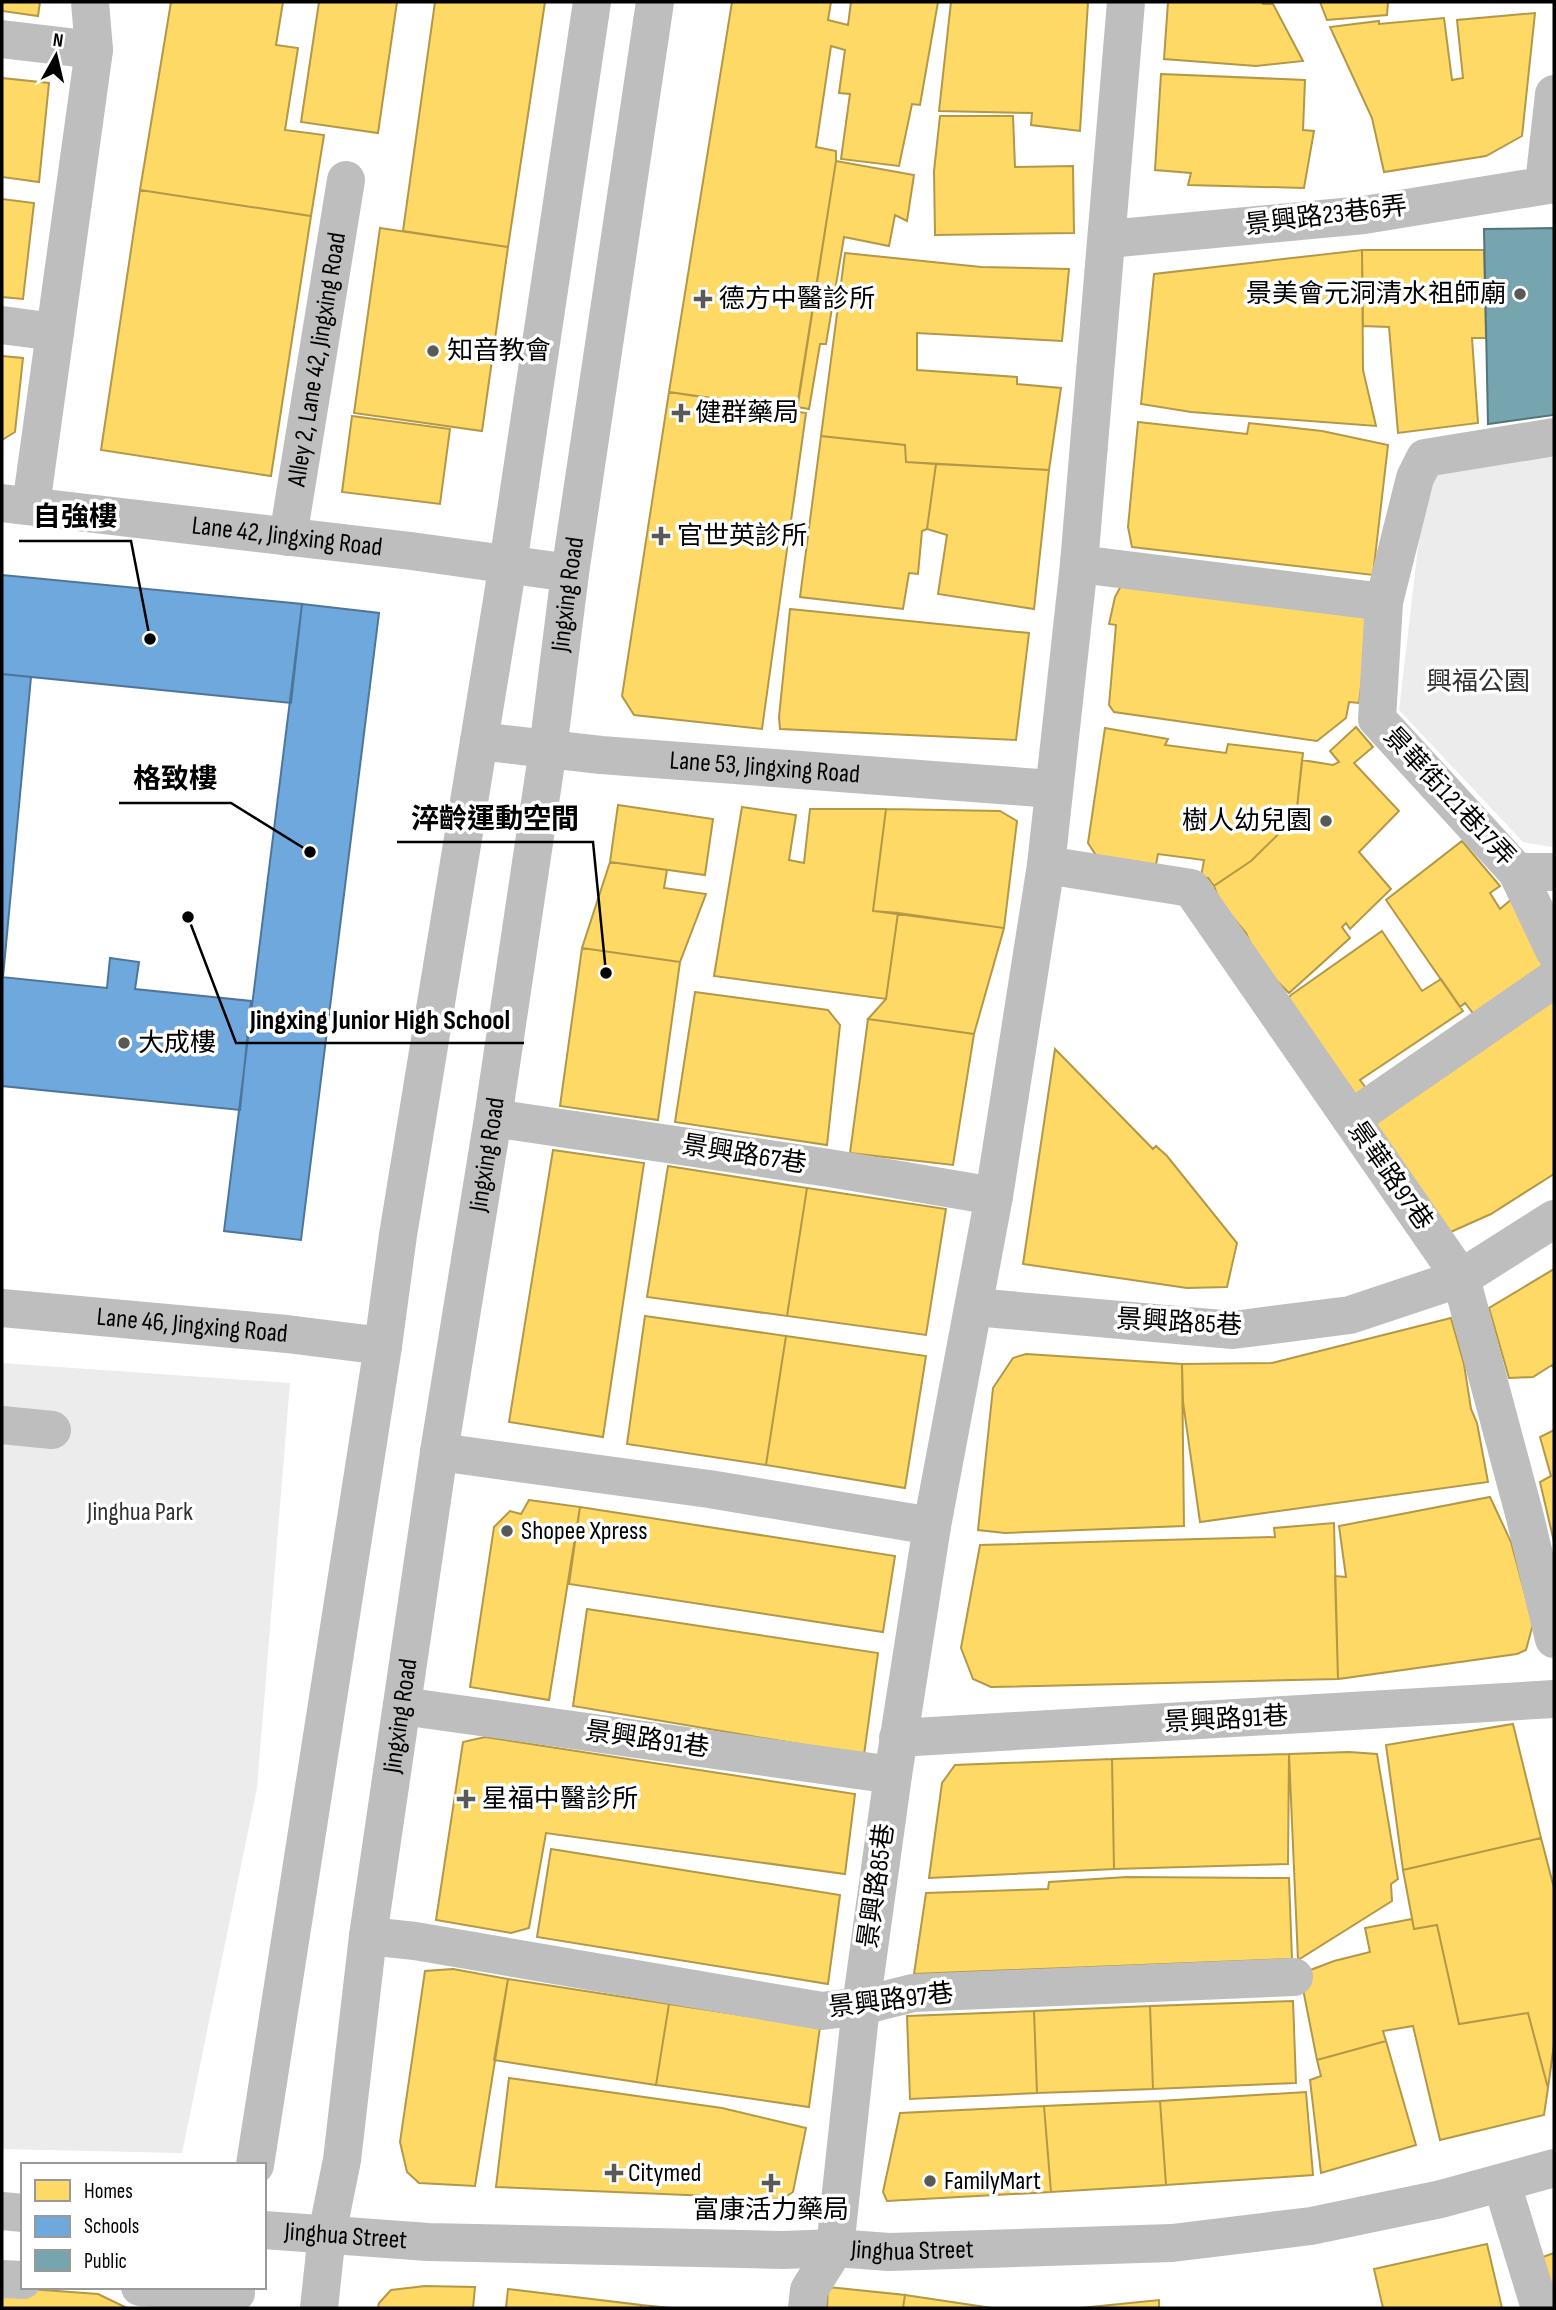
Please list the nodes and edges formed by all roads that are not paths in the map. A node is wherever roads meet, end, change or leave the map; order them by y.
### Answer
1 (90, 2) edge
2 (592, 2) edge
3 (655, 2) edge
4 (1126, 2) edge
5 (2, 39) edge
6 (94, 50) junction
7 (1554, 94) edge
8 (346, 180) dead end
9 (1549, 184) edge
10 (1108, 239) junction
11 (2, 325) edge
12 (55, 332) junction
13 (1554, 437) edge
14 (16, 504) edge
15 (288, 537) junction
16 (509, 564) junction
17 (1079, 564) junction
18 (570, 573) junction
19 (1384, 602) junction
20 (479, 741) junction
21 (548, 749) junction
22 (1053, 789) junction
23 (1046, 865) junction
24 (1536, 872) edge
25 (1554, 950) edge
26 (1554, 979) edge
27 (493, 1118) junction
28 (1351, 1119) junction
29 (994, 1196) junction
30 (1554, 1219) edge
31 (1461, 1278) junction
32 (974, 1307) junction
33 (2, 1308) edge
34 (383, 1346) junction
35 (2, 1425) edge
36 (52, 1430) dead end
37 (439, 1452) junction
38 (932, 1526) junction
39 (1554, 1639) edge
40 (1554, 1699) edge
41 (402, 1706) junction
42 (895, 1757) junction
43 (368, 1936) junction
44 (1294, 1977) dead end
45 (861, 2006) junction
46 (255, 2163) edge
47 (1554, 2168) edge
48 (1502, 2184) junction
49 (2, 2211) edge
50 (21, 2213) edge
51 (266, 2230) edge
52 (327, 2234) junction
53 (835, 2248) junction
54 (2, 2279) edge
55 (21, 2280) edge
56 (161, 2289) edge
57 (235, 2296) edge
58 (319, 2308) edge
59 (807, 2308) edge
60 (1540, 2308) edge

1 - 6 street
2 - 16 street
3 - 18 street, Jingxing Road
4 - 10 street
5 - 6 street
6 - 12 street
7 - 9 street
8 - 15 street, Alley 2, Lane 42, Jingxing Road
9 - 10 street, 景興路23巷6弄
10 - 17 street
11 - 12 street
12 - 14 street
13 - 19 street, 景華街121巷17弄
14 - 15 street, Lane 42, Jingxing Road
15 - 16 street, Lane 42, Jingxing Road
16 - 18 street, Lane 42, Jingxing Road
16 - 20 street
17 - 19 street
17 - 22 street
18 - 21 street, Jingxing Road
19 - 24 street, 景華街121巷17弄
20 - 21 street, Lane 53, Jingxing Road
20 - 34 street
21 - 22 street, Lane 53, Jingxing Road
21 - 27 street, Jingxing Road
22 - 23 street, 景興路85巷
23 - 28 street, 景華路97巷
23 - 29 street, 景興路85巷
24 - 25 street, 景華街121巷17弄
26 - 28 street
27 - 29 street, 景興路67巷
27 - 37 street, Jingxing Road
28 - 31 street, 景華路97巷
29 - 32 street, 景興路85巷
30 - 31 street, 景興路85巷
31 - 32 street, 景興路85巷
31 - 39 street, 景華路97巷
32 - 38 street, 景興路85巷
33 - 34 street, Lane 46, Jingxing Road
34 - 46 street
35 - 36 street
37 - 38 street
37 - 41 street, Jingxing Road
38 - 42 street, 景興路85巷
40 - 42 street, 景興路91巷
41 - 42 street, 景興路91巷
41 - 43 street, Jingxing Road
42 - 45 street, 景興路85巷
43 - 45 street, 景興路97巷
43 - 52 street, Jingxing Road
44 - 45 street, 景興路97巷
45 - 53 street, 景興路85巷
47 - 48 street, Jinghua Street
48 - 53 street, Jinghua Street
48 - 60 street
49 - 50 street
51 - 52 street, Jinghua Street
52 - 53 street, Jinghua Street
52 - 58 street, Jingxing Road
53 - 59 street
54 - 55 street
56 - 57 street

